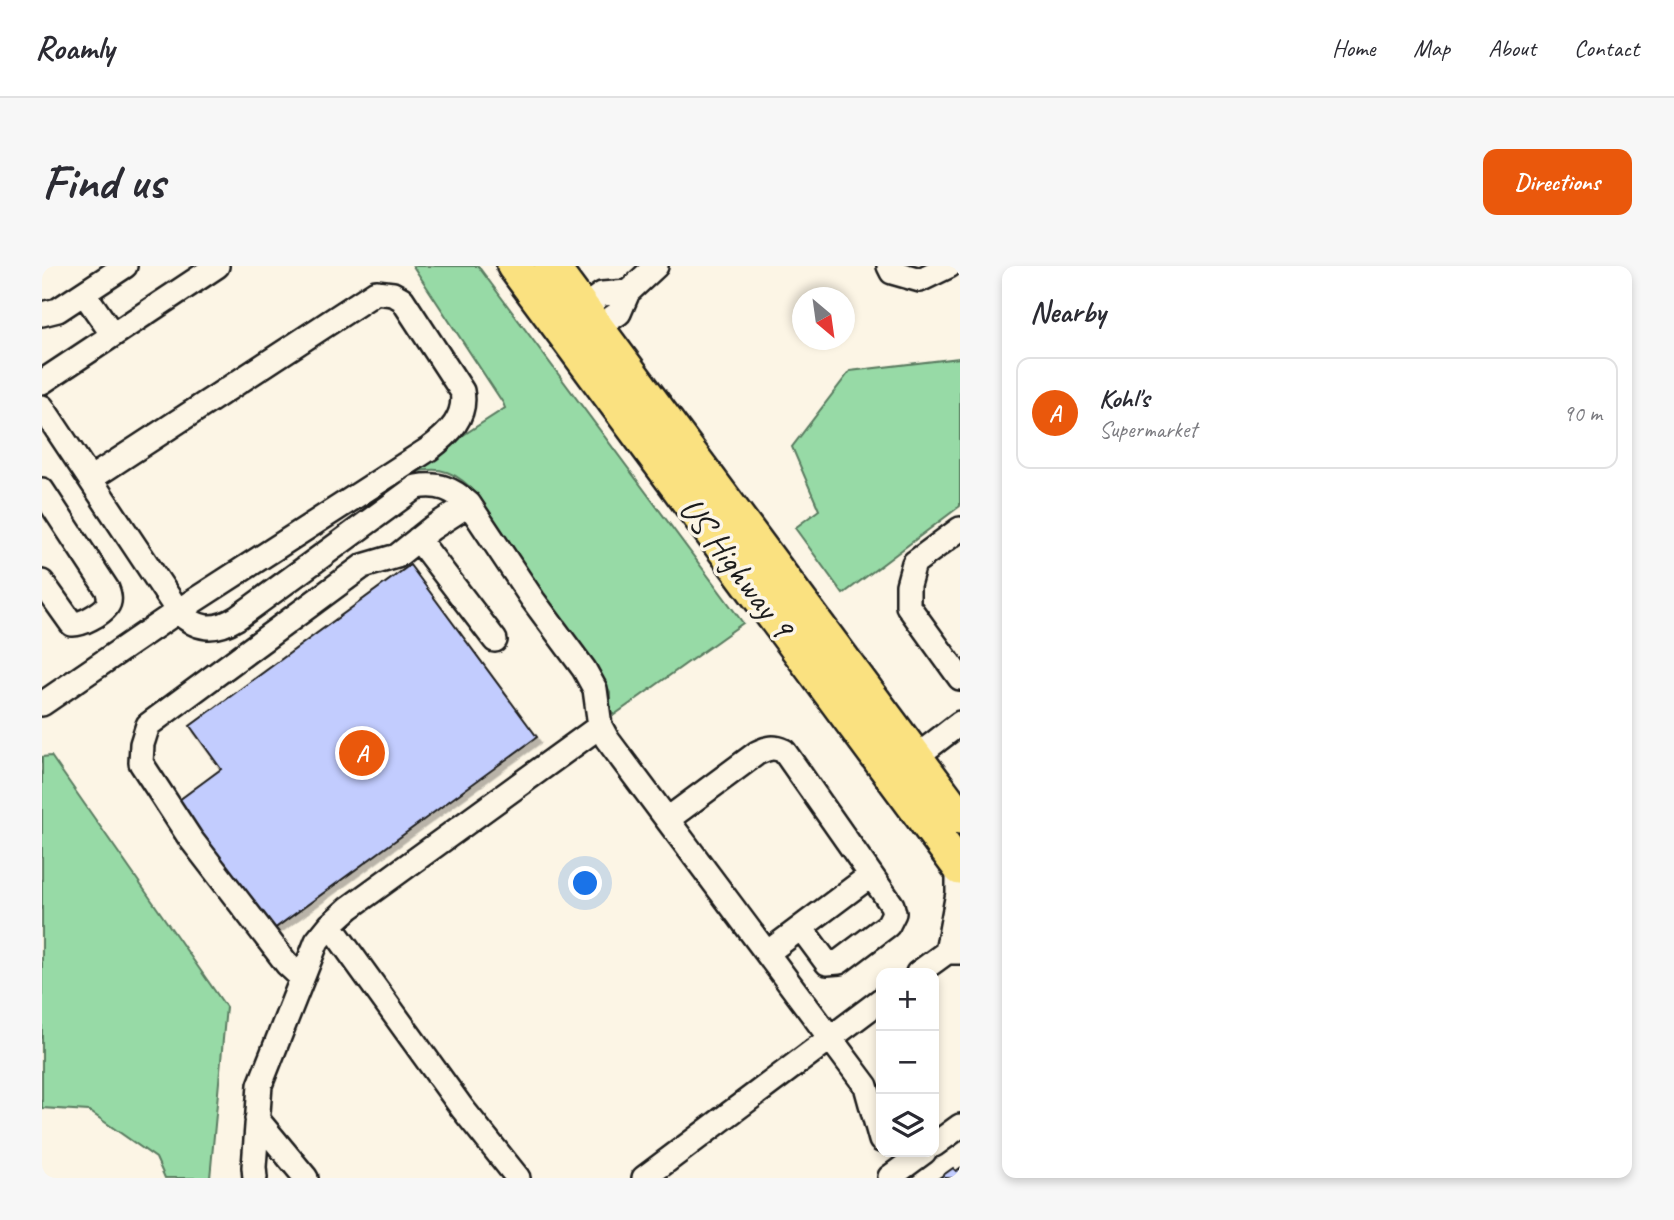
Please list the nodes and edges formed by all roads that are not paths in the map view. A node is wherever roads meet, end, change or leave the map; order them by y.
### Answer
1 (125, 266) edge
2 (217, 266) edge
3 (514, 266) edge
4 (551, 266) edge
5 (656, 266) edge
6 (889, 266) edge
7 (948, 266) edge
8 (193, 272) edge
9 (84, 293) junction
10 (42, 314) edge
11 (589, 318) junction
12 (113, 335) junction
13 (42, 382) edge
14 (42, 407) edge
15 (90, 479) junction
16 (42, 490) edge
17 (469, 504) junction
18 (960, 529) edge
19 (418, 539) junction
20 (42, 582) edge
21 (178, 611) junction
22 (495, 640) dead end
23 (958, 670) edge
24 (42, 704) edge
25 (960, 723) edge
26 (600, 726) junction
27 (916, 757) junction
28 (960, 817) edge
29 (667, 820) junction
30 (959, 867) edge
31 (871, 875) junction
32 (330, 925) junction
33 (801, 928) junction
34 (953, 952) edge
35 (767, 953) junction
36 (926, 968) edge
37 (301, 976) junction
38 (876, 1004) edge
39 (831, 1038) junction
40 (257, 1119) junction
41 (876, 1122) edge
42 (960, 1126) edge
43 (939, 1141) edge
44 (885, 1157) edge
45 (917, 1157) edge
46 (890, 1177) edge
47 (255, 1178) edge
48 (306, 1178) edge
49 (518, 1178) edge
50 (644, 1178) edge

1 - 9 lane
2 - 8 lane
3 - 30 highway, US Highway 9
4 - 11 highway, US Highway 9
5 - 11 lane
6 - 7 lane
8 - 12 lane
9 - 10 lane
9 - 12 lane
11 - 27 highway, US Highway 9
12 - 13 lane
14 - 15 lane
15 - 21 lane
15 - 21 lane
16 - 20 lane
17 - 19 lane
17 - 21 lane
17 - 26 lane
18 - 23 lane
19 - 22 lane
19 - 37 lane
21 - 24 lane
25 - 27 lane
26 - 29 lane
26 - 32 lane
27 - 28 highway, US Highway 9
29 - 31 lane
29 - 35 lane
30 - 34 lane
31 - 33 lane
31 - 33 lane
32 - 37 lane
32 - 49 lane
33 - 35 lane
34 - 36 lane
35 - 39 lane
37 - 40 lane
38 - 39 lane
39 - 41 lane
39 - 50 lane
40 - 47 lane
40 - 48 lane
42 - 43 lane
44 - 46 lane
45 - 46 lane

